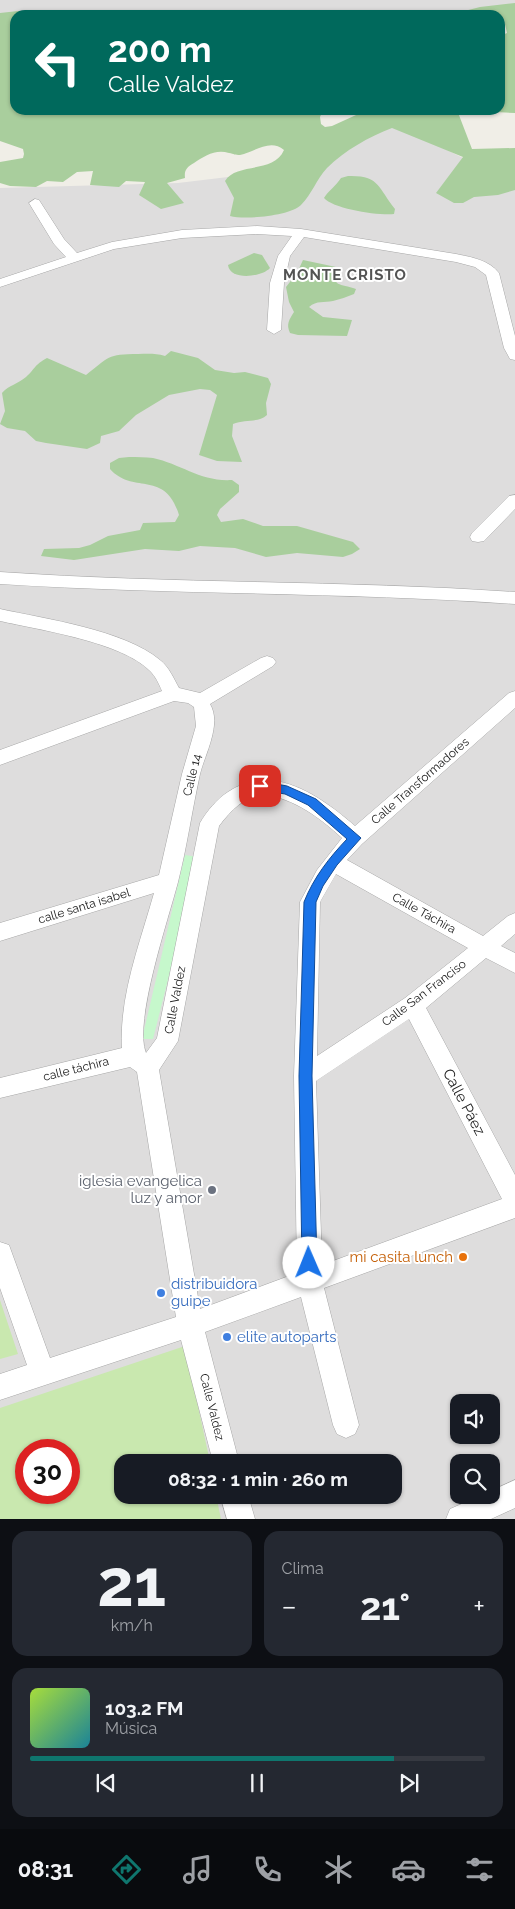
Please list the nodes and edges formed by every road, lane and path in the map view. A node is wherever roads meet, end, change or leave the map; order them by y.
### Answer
1 (36, 203) dead end
2 (300, 233) junction
3 (75, 259) junction
4 (0, 283) edge
5 (274, 330) dead end
6 (515, 356) edge
7 (515, 500) edge
8 (478, 537) dead end
9 (0, 578) edge
10 (515, 598) edge
11 (0, 615) edge
12 (267, 662) dead end
13 (173, 694) junction
14 (515, 698) edge
15 (200, 702) junction
16 (0, 758) edge
17 (355, 838) junction
18 (333, 862) junction
19 (168, 881) junction
20 (515, 922) edge
21 (0, 932) edge
22 (484, 947) junction
23 (515, 964) edge
24 (413, 1005) junction
25 (141, 1062) junction
26 (305, 1076) junction
27 (0, 1088) edge
28 (515, 1199) edge
29 (515, 1206) edge
30 (0, 1254) edge
31 (310, 1282) junction
32 (190, 1325) junction
33 (43, 1373) junction
34 (0, 1387) edge
35 (346, 1425) dead end
36 (224, 1454) edge
37 (515, 1494) edge
38 (236, 1504) edge
39 (240, 1519) edge
40 (460, 1519) edge

1 - 3 street
2 - 3 street
2 - 5 street
2 - 6 street
3 - 4 street
7 - 8 street
9 - 10 street
11 - 13 street
12 - 15 street
13 - 15 street
13 - 16 street
14 - 17 street, Calle Transformadores
15 - 19 street, Calle 14
17 - 18 street, Calle Transformadores
17 - 25 street, Calle Valdez
18 - 22 street, Calle Táchira
18 - 26 street, Calle Transformadores
19 - 21 street, calle santa isabel
19 - 25 street, Calle 14
20 - 22 street, Calle San Franciso
22 - 23 street, Calle Táchira
22 - 24 street, Calle San Franciso
24 - 26 street, Calle San Franciso
24 - 28 street, Calle Páez
25 - 27 street, calle táchira
25 - 32 street, Calle Valdez
26 - 31 street, Calle Transformadores
29 - 31 street
30 - 33 street
31 - 32 street
31 - 35 street
32 - 33 street
32 - 36 street, Calle Valdez
33 - 34 street
37 - 40 street
38 - 39 street

